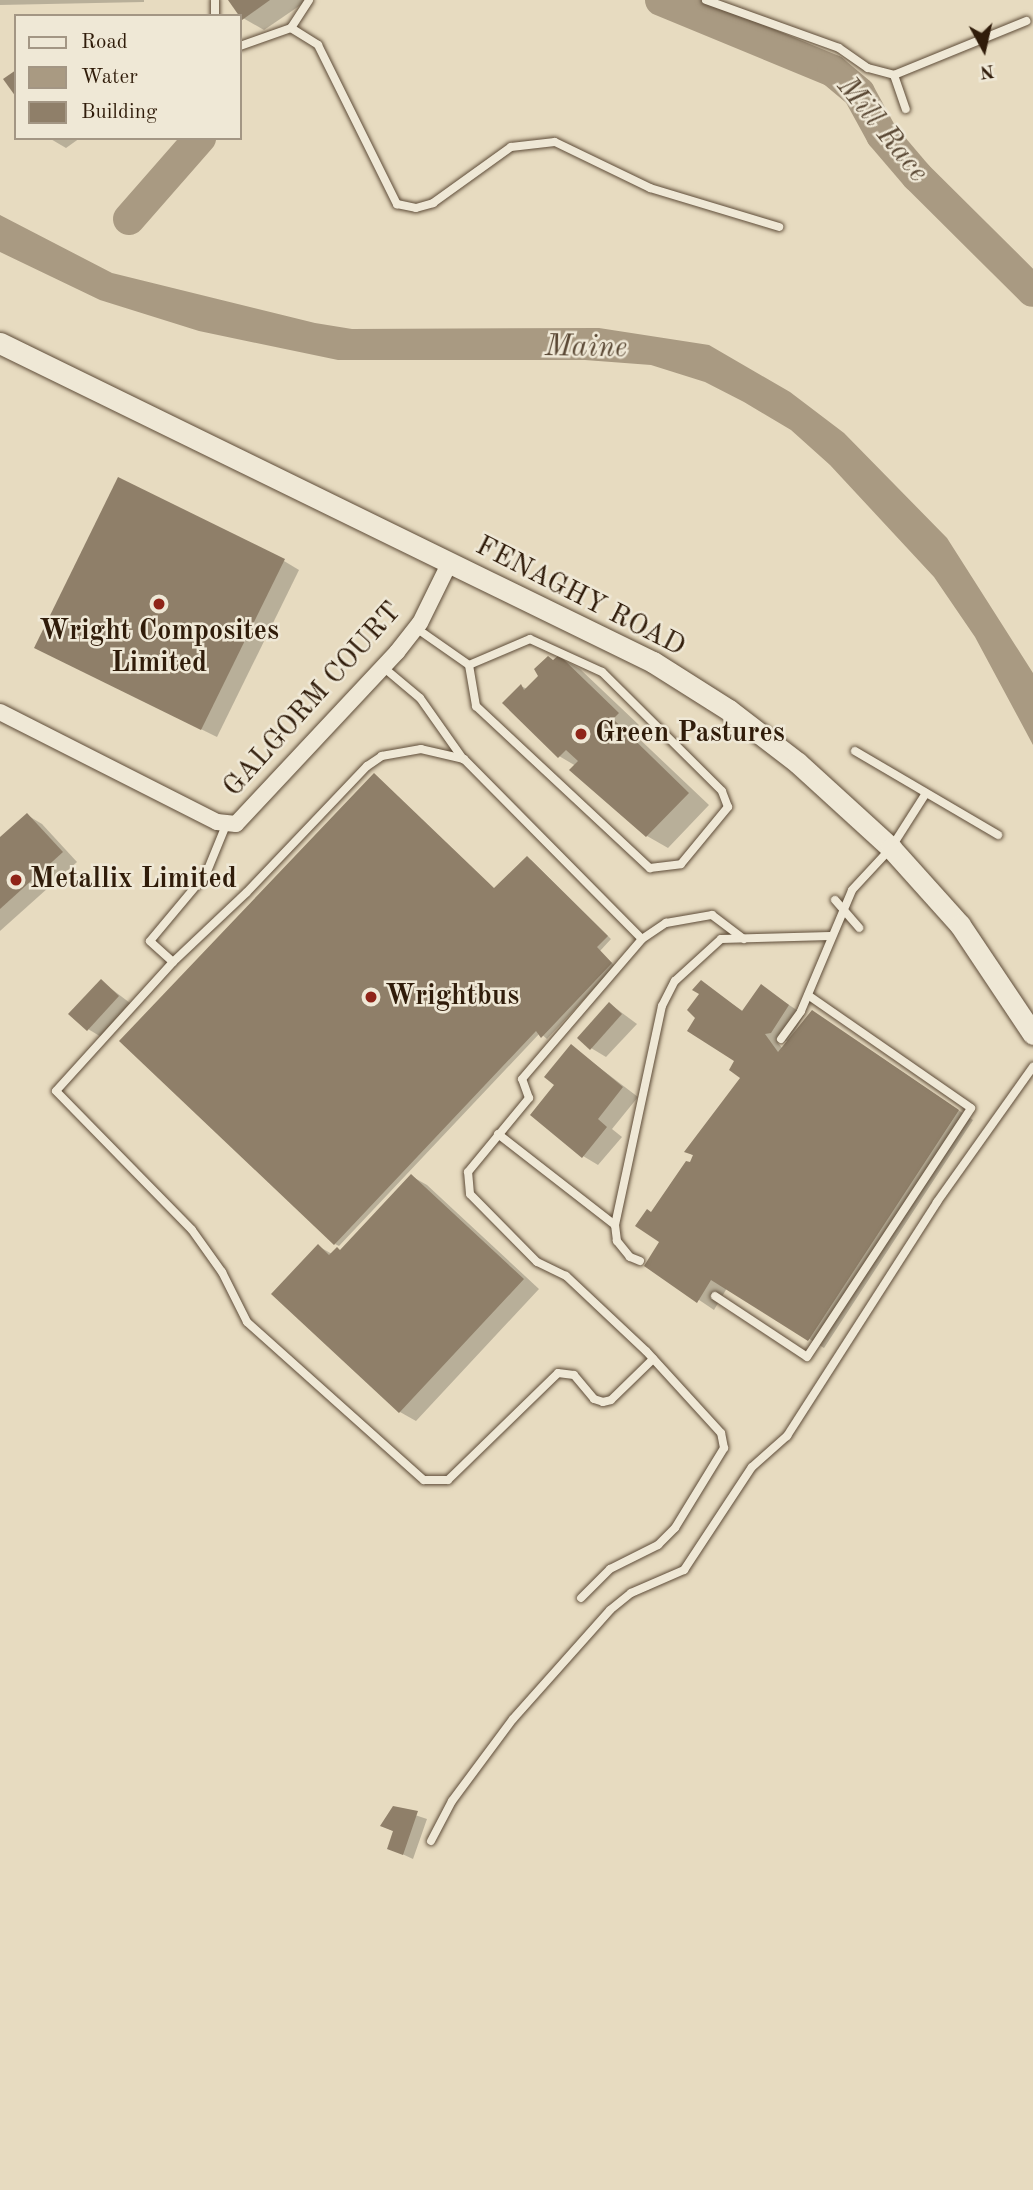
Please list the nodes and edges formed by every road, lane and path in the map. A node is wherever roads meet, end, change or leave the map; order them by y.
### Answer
1 (309, 0) edge
2 (706, 0) edge
3 (1026, 21) dead end
4 (291, 28) junction
5 (242, 46) edge
6 (894, 75) junction
7 (906, 109) dead end
8 (779, 228) dead end
9 (0, 343) edge
10 (450, 562) junction
11 (416, 628) junction
12 (469, 665) junction
13 (383, 667) junction
14 (0, 712) edge
15 (855, 751) dead end
16 (464, 759) junction
17 (926, 793) junction
18 (226, 825) junction
19 (998, 835) dead end
20 (891, 848) junction
21 (835, 900) dead end
22 (842, 910) junction
23 (859, 928) dead end
24 (830, 936) junction
25 (642, 939) junction
26 (744, 939) junction
27 (173, 962) junction
28 (808, 995) junction
29 (1033, 1034) edge
30 (781, 1039) dead end
31 (1033, 1067) edge
32 (498, 1134) junction
33 (615, 1225) junction
34 (640, 1261) dead end
35 (715, 1296) dead end
36 (653, 1359) junction
37 (581, 1598) dead end
38 (431, 1841) dead end

1 - 4 lane
2 - 6 lane
3 - 6 lane
4 - 5 lane
4 - 8 lane
6 - 7 lane
9 - 10 street, FENAGHY ROAD
10 - 11 street, GALGORM COURT
10 - 20 street, FENAGHY ROAD
11 - 12 lane
11 - 13 street, GALGORM COURT
12 - 12 lane
13 - 16 lane
13 - 18 street, GALGORM COURT
14 - 18 street, GALGORM COURT
15 - 17 lane
16 - 25 lane
16 - 27 lane
17 - 19 lane
17 - 20 lane
18 - 27 lane
20 - 22 lane
20 - 29 street, FENAGHY ROAD
21 - 22 lane
22 - 23 lane
22 - 24 lane
24 - 26 lane
24 - 28 lane
25 - 26 lane
25 - 32 lane
26 - 33 lane
27 - 36 lane
28 - 30 lane
28 - 35 lane
31 - 38 lane
32 - 33 lane
32 - 36 lane
33 - 34 lane
36 - 37 lane

